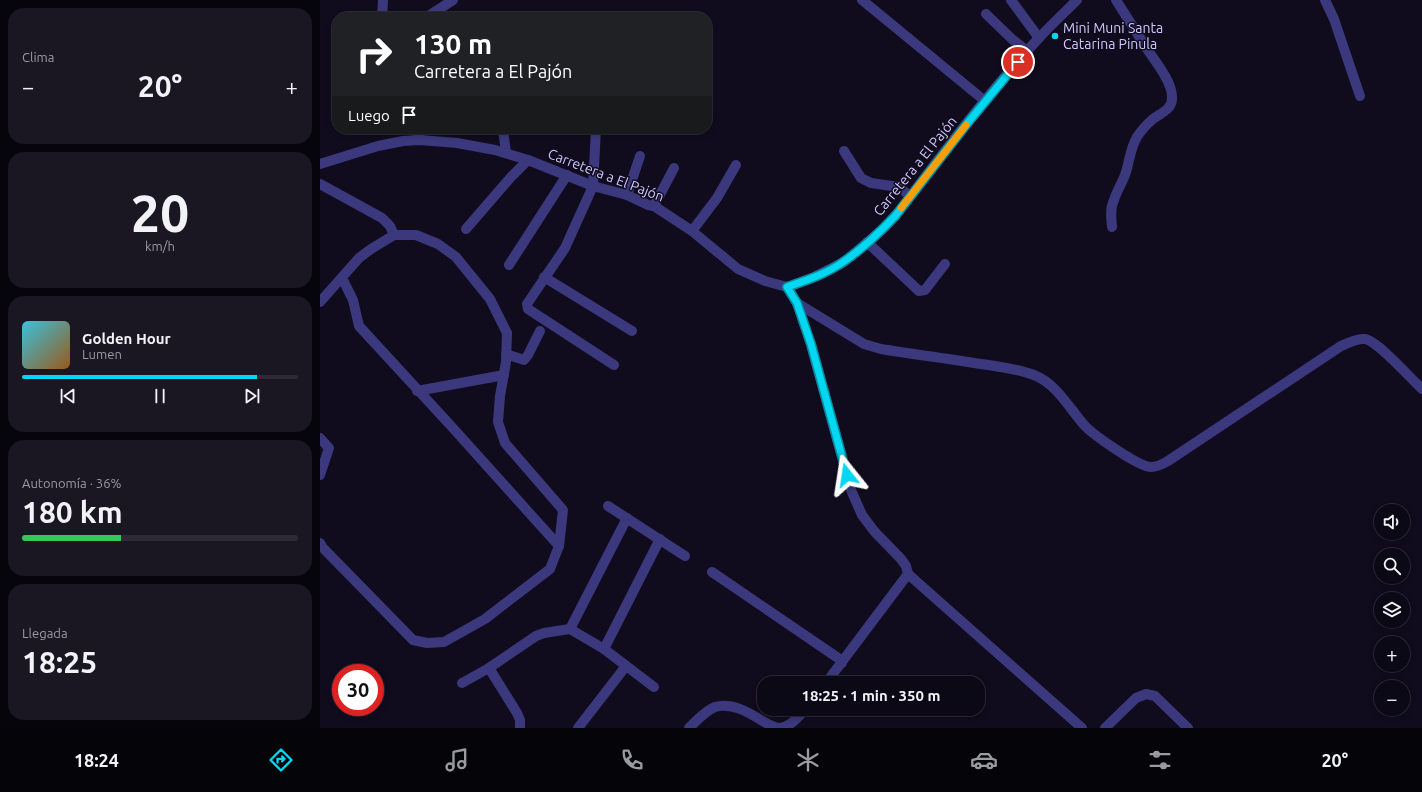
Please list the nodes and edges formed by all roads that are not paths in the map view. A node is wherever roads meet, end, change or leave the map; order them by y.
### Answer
1 (383, 0) edge
2 (453, 0) edge
3 (862, 0) edge
4 (1011, 0) edge
5 (1077, 0) edge
6 (1116, 0) edge
7 (1325, 0) edge
8 (382, 12) edge
9 (435, 12) edge
10 (986, 14) dead end
11 (1038, 38) junction
12 (1027, 51) junction
13 (1360, 96) dead end
14 (985, 101) junction
15 (418, 134) edge
16 (504, 134) edge
17 (596, 134) edge
18 (420, 140) junction
19 (844, 151) dead end
20 (506, 153) junction
21 (640, 156) dead end
22 (528, 160) junction
23 (320, 164) edge
24 (736, 165) dead end
25 (674, 168) dead end
26 (567, 174) junction
27 (320, 184) edge
28 (593, 186) junction
29 (627, 195) junction
30 (910, 196) junction
31 (654, 206) junction
32 (1112, 227) dead end
33 (466, 229) dead end
34 (392, 231) junction
35 (692, 231) junction
36 (868, 242) junction
37 (945, 264) dead end
38 (510, 265) dead end
39 (544, 277) junction
40 (342, 278) junction
41 (787, 287) junction
42 (320, 302) edge
43 (797, 303) junction
44 (632, 331) dead end
45 (540, 332) dead end
46 (506, 354) junction
47 (614, 365) dead end
48 (504, 375) junction
49 (1422, 389) edge
50 (417, 391) junction
51 (320, 438) edge
52 (320, 476) edge
53 (608, 506) dead end
54 (627, 518) junction
55 (660, 539) junction
56 (320, 543) edge
57 (559, 546) junction
58 (685, 556) dead end
59 (712, 572) dead end
60 (908, 574) junction
61 (570, 629) junction
62 (604, 649) junction
63 (842, 663) junction
64 (626, 666) junction
65 (489, 668) junction
66 (832, 676) edge
67 (462, 682) dead end
68 (654, 687) dead end
69 (798, 716) edge
70 (520, 728) edge
71 (578, 728) edge
72 (689, 728) edge
73 (1082, 728) edge
74 (1105, 728) edge
75 (1188, 728) edge

1 - 8 street
2 - 9 street
3 - 14 street
4 - 11 street
5 - 11 street, Carretera a El Pajón
6 - 32 street
7 - 13 street
10 - 12 street
11 - 12 street, Carretera a El Pajón
12 - 14 street, Carretera a El Pajón
14 - 30 street, Carretera a El Pajón
15 - 18 street
16 - 20 street
17 - 28 street
18 - 20 street, Carretera a El Pajón
18 - 23 street, Carretera a El Pajón
19 - 30 street
20 - 22 street, Carretera a El Pajón
21 - 29 street
22 - 26 street, Carretera a El Pajón
22 - 33 street
24 - 35 street
25 - 31 street
26 - 28 street, Carretera a El Pajón
26 - 38 street
27 - 34 street
28 - 29 street, Carretera a El Pajón
28 - 39 street
29 - 31 street, Carretera a El Pajón
30 - 36 street, Carretera a El Pajón
31 - 35 street, Carretera a El Pajón
34 - 40 street
34 - 46 street
35 - 41 street, Carretera a El Pajón
36 - 37 street
36 - 41 street, Carretera a El Pajón
39 - 44 street
39 - 47 street
40 - 42 street
40 - 50 street
41 - 43 street
43 - 49 street
43 - 60 street
45 - 46 street
46 - 48 street
48 - 50 street
48 - 57 street
50 - 57 street
51 - 52 street
53 - 54 street
54 - 55 street
54 - 61 street
55 - 58 street
55 - 62 street
56 - 57 street
59 - 63 street
60 - 63 street
60 - 73 street
61 - 62 street
61 - 65 street
62 - 64 street
63 - 66 street
64 - 68 street
64 - 71 street
65 - 67 street
65 - 70 street
69 - 72 street
74 - 75 street

